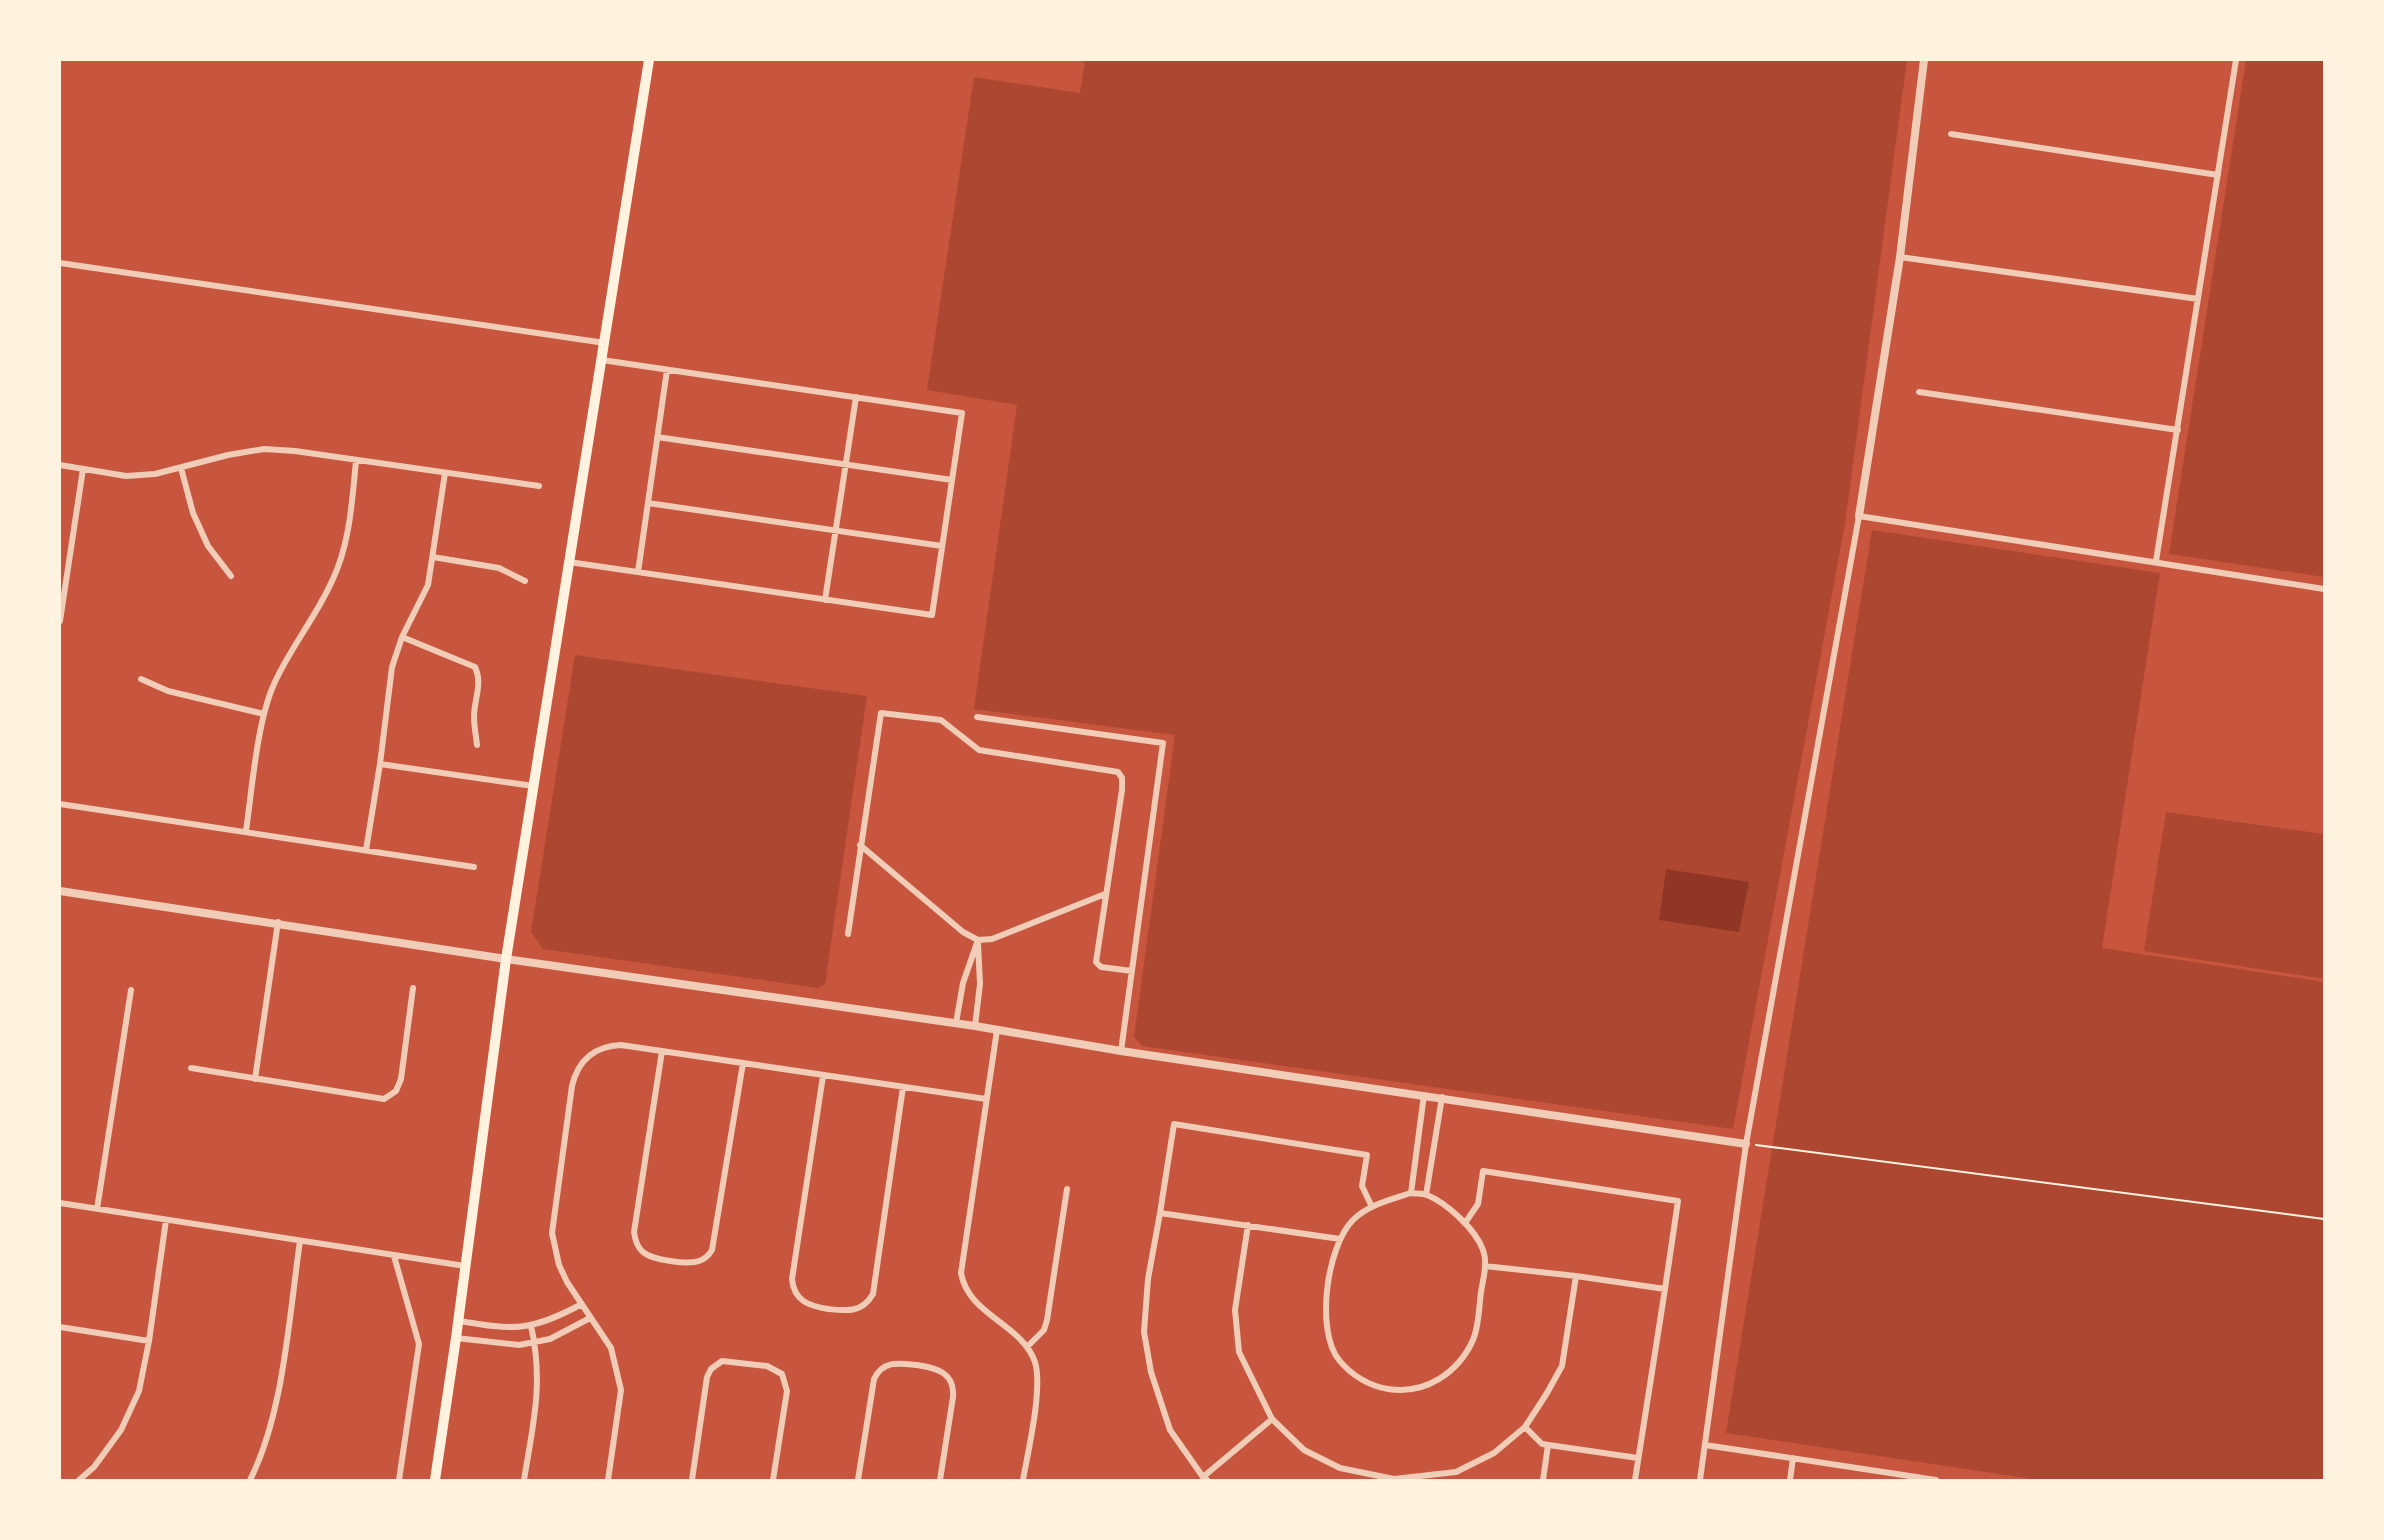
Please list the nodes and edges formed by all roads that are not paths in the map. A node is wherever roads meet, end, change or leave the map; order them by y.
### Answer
1 (649, 60) edge
2 (1924, 60) edge
3 (2236, 60) edge
4 (1951, 134) dead end
5 (2218, 175) junction
6 (1900, 257) junction
7 (60, 263) edge
8 (2198, 299) junction
9 (605, 343) junction
10 (602, 360) junction
11 (667, 370) junction
12 (1919, 392) dead end
13 (856, 397) junction
14 (2178, 430) junction
15 (657, 437) junction
16 (356, 461) junction
17 (846, 464) junction
18 (60, 466) edge
19 (181, 468) junction
20 (83, 469) junction
21 (445, 473) junction
22 (952, 480) junction
23 (539, 485) dead end
24 (648, 503) junction
25 (1858, 516) junction
26 (835, 530) junction
27 (942, 546) junction
28 (433, 557) junction
29 (2156, 561) junction
30 (569, 562) junction
31 (638, 572) junction
32 (231, 576) dead end
33 (525, 581) dead end
34 (2325, 589) edge
35 (825, 600) junction
36 (60, 621) edge
37 (402, 637) junction
38 (141, 679) dead end
39 (264, 714) junction
40 (976, 717) dead end
41 (477, 745) dead end
42 (380, 764) junction
43 (533, 786) junction
44 (60, 804) edge
45 (246, 831) junction
46 (860, 845) junction
47 (366, 850) junction
48 (474, 867) dead end
49 (60, 891) edge
50 (1105, 894) junction
51 (278, 922) junction
52 (848, 934) dead end
53 (978, 940) junction
54 (506, 958) junction
55 (1132, 971) junction
56 (413, 988) dead end
57 (131, 990) dead end
58 (956, 1023) junction
59 (975, 1026) junction
60 (997, 1030) junction
61 (662, 1051) junction
62 (1121, 1051) junction
63 (743, 1063) junction
64 (191, 1069) dead end
65 (823, 1076) junction
66 (255, 1079) junction
67 (904, 1087) junction
68 (1424, 1095) junction
69 (1443, 1097) junction
70 (986, 1099) junction
71 (1746, 1144) junction
72 (1067, 1189) dead end
73 (1411, 1193) junction
74 (1426, 1195) junction
75 (60, 1203) edge
76 (1372, 1207) junction
77 (97, 1209) junction
78 (1160, 1213) junction
79 (166, 1220) junction
80 (1465, 1223) junction
81 (1248, 1224) junction
82 (1340, 1239) junction
83 (300, 1241) junction
84 (394, 1256) junction
85 (465, 1266) junction
86 (1485, 1266) junction
87 (1576, 1276) junction
88 (1665, 1289) junction
89 (580, 1305) junction
90 (590, 1318) junction
91 (459, 1321) junction
92 (531, 1326) junction
93 (60, 1327) edge
94 (456, 1338) junction
95 (149, 1341) junction
96 (535, 1342) junction
97 (1027, 1347) junction
98 (1272, 1419) junction
99 (1525, 1427) junction
100 (1548, 1445) junction
101 (1705, 1445) junction
102 (1638, 1458) junction
103 (1793, 1458) junction
104 (1456, 1472) junction
105 (1205, 1479) edge
106 (79, 1480) edge
107 (250, 1480) edge
108 (399, 1480) edge
109 (435, 1480) edge
110 (524, 1480) edge
111 (608, 1480) edge
112 (692, 1480) edge
113 (773, 1480) edge
114 (858, 1480) edge
115 (940, 1480) edge
116 (1023, 1480) edge
117 (1455, 1480) edge
118 (1543, 1480) edge
119 (1634, 1480) edge
120 (1700, 1480) edge
121 (1790, 1480) edge
122 (1936, 1480) edge

1 - 9 main road
2 - 6 street
3 - 5 street
4 - 5 street
5 - 8 street
6 - 8 street
6 - 25 street
7 - 9 street
8 - 14 street
9 - 10 main road
10 - 11 street
10 - 30 main road
11 - 13 street
11 - 15 street
12 - 14 street
13 - 17 street
13 - 22 street
14 - 29 street
15 - 17 street
15 - 24 street
16 - 19 street
16 - 21 street
16 - 39 street
17 - 22 street
17 - 26 street
18 - 20 street
19 - 20 street
19 - 32 street
20 - 36 street
21 - 23 street
21 - 28 street
22 - 27 street
24 - 26 street
24 - 31 street
25 - 29 street
25 - 71 street
26 - 27 street
26 - 35 street
27 - 35 street
28 - 33 street
28 - 37 street
29 - 34 street
30 - 31 street
30 - 43 main road
31 - 35 street
37 - 41 street
37 - 42 street
38 - 39 street
39 - 45 street
40 - 55 street
42 - 43 street
42 - 47 street
43 - 54 main road
44 - 45 street
45 - 47 street
46 - 50 street
46 - 52 street
46 - 53 street
47 - 48 street
49 - 51 street
50 - 53 street
50 - 55 street
51 - 54 street
51 - 66 street
53 - 58 street
53 - 59 street
54 - 58 street
54 - 85 main road
55 - 62 street
56 - 66 street
57 - 77 street
58 - 59 street
59 - 60 street
60 - 62 street
60 - 70 street
61 - 63 street
61 - 63 street
61 - 89 street
62 - 68 street
63 - 65 street
64 - 66 street
65 - 67 street
65 - 67 street
67 - 70 street
68 - 69 street
68 - 73 street
69 - 71 street
69 - 74 street
70 - 97 street
71 - 101 street
72 - 97 street
73 - 74 street
73 - 76 street
74 - 80 street
75 - 77 street
76 - 78 street
76 - 82 street
77 - 79 street
78 - 81 street
78 - 105 street
79 - 83 street
79 - 95 street
80 - 86 street
80 - 88 street
81 - 82 street
81 - 98 street
82 - 86 street
83 - 84 street
83 - 107 street
84 - 85 street
84 - 108 street
85 - 91 main road
86 - 87 street
87 - 88 street
87 - 99 street
88 - 102 street
89 - 90 street
89 - 92 street
90 - 96 street
90 - 111 street
91 - 92 street
91 - 94 main road
92 - 96 street
93 - 95 street
94 - 96 street
94 - 109 main road
95 - 106 street
96 - 110 street
97 - 116 street
98 - 104 street
98 - 105 street
99 - 100 street
99 - 104 street
100 - 102 street
100 - 118 street
101 - 103 street
101 - 120 street
102 - 119 street
103 - 121 street
103 - 122 street
104 - 117 street
112 - 113 street
114 - 115 street

